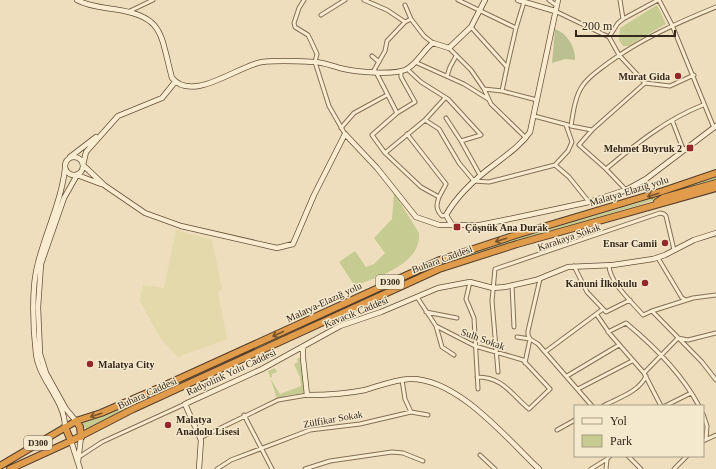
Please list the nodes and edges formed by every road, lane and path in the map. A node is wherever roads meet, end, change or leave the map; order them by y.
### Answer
1 (77, 0) edge
2 (153, 0) edge
3 (304, 0) edge
4 (345, 0) edge
5 (364, 0) edge
6 (458, 0) edge
7 (485, 0) edge
8 (518, 0) edge
9 (549, 0) edge
10 (558, 0) edge
11 (620, 0) edge
12 (659, 0) edge
13 (524, 2) junction
14 (405, 5) dead end
15 (555, 8) junction
16 (716, 8) edge
17 (480, 10) junction
18 (130, 11) junction
19 (321, 15) dead end
20 (411, 19) junction
21 (623, 19) junction
22 (405, 22) junction
23 (672, 25) junction
24 (471, 26) junction
25 (516, 28) junction
26 (609, 37) junction
27 (433, 43) junction
28 (449, 48) junction
29 (619, 55) junction
30 (372, 56) dead end
31 (456, 56) junction
32 (315, 62) junction
33 (378, 62) junction
34 (415, 62) junction
35 (507, 67) junction
36 (407, 69) junction
37 (401, 71) junction
38 (375, 72) junction
39 (694, 75) junction
40 (447, 76) junction
41 (175, 82) junction
42 (645, 83) junction
43 (484, 89) junction
44 (502, 90) junction
45 (387, 96) junction
46 (445, 98) junction
47 (488, 100) junction
48 (537, 100) junction
49 (703, 105) junction
50 (397, 113) junction
51 (534, 116) junction
52 (446, 118) dead end
53 (425, 120) junction
54 (672, 120) junction
55 (111, 124) junction
56 (566, 125) junction
57 (571, 126) junction
58 (715, 127) edge
59 (341, 128) junction
60 (592, 130) junction
61 (345, 134) junction
62 (407, 134) junction
63 (526, 138) junction
64 (461, 141) junction
65 (572, 142) junction
66 (579, 145) junction
67 (683, 149) junction
68 (385, 153) junction
69 (69, 159) junction
70 (83, 165) junction
71 (555, 165) junction
72 (606, 168) junction
73 (65, 169) junction
74 (716, 169) edge
75 (716, 173) edge
76 (77, 175) junction
77 (480, 175) junction
78 (705, 177) junction
79 (474, 181) junction
80 (716, 183) edge
81 (104, 186) junction
82 (716, 188) edge
83 (626, 190) junction
84 (439, 197) junction
85 (589, 202) junction
86 (651, 206) junction
87 (446, 215) junction
88 (452, 225) junction
89 (716, 233) edge
90 (674, 250) junction
91 (658, 258) junction
92 (609, 264) junction
93 (574, 266) junction
94 (540, 279) junction
95 (470, 282) junction
96 (512, 285) junction
97 (493, 288) junction
98 (716, 295) edge
99 (417, 297) junction
100 (630, 300) junction
101 (686, 300) junction
102 (603, 309) junction
103 (652, 311) junction
104 (426, 312) junction
105 (597, 315) junction
106 (334, 317) junction
107 (457, 318) dead end
108 (340, 326) junction
109 (436, 326) junction
110 (514, 327) dead end
111 (608, 332) junction
112 (716, 333) edge
113 (517, 337) dead end
114 (678, 338) junction
115 (530, 339) junction
116 (619, 345) junction
117 (475, 346) junction
118 (303, 347) junction
119 (545, 352) junction
120 (496, 353) junction
121 (454, 355) dead end
122 (661, 355) junction
123 (632, 361) junction
124 (525, 363) junction
125 (498, 372) dead end
126 (645, 374) junction
127 (567, 376) junction
128 (477, 377) junction
129 (402, 380) junction
130 (716, 380) edge
131 (478, 389) dead end
132 (578, 389) junction
133 (691, 393) junction
134 (307, 395) junction
135 (185, 404) junction
136 (591, 405) edge
137 (605, 405) edge
138 (660, 405) edge
139 (667, 405) edge
140 (698, 405) edge
141 (411, 412) junction
142 (244, 415) junction
143 (428, 415) dead end
144 (704, 417) edge
145 (76, 421) junction
146 (574, 421) edge
147 (66, 427) junction
148 (556, 430) dead end
149 (716, 435) edge
150 (81, 437) junction
151 (200, 438) junction
152 (705, 440) edge
153 (71, 442) junction
154 (261, 449) junction
155 (480, 455) dead end
156 (608, 457) edge
157 (629, 457) edge
158 (686, 457) edge
159 (77, 458) junction
160 (423, 461) dead end
161 (0, 466) edge
162 (10, 469) edge
163 (80, 469) edge
164 (199, 469) edge
165 (217, 469) edge
166 (272, 469) edge
167 (305, 469) edge
168 (495, 469) edge
169 (539, 469) edge
170 (591, 469) edge
171 (606, 469) edge
172 (641, 469) edge
173 (674, 469) edge

1 - 18 street
2 - 18 street
3 - 32 street
4 - 19 street
5 - 22 street
6 - 17 street
7 - 17 street
8 - 13 street
9 - 15 street
10 - 15 street
11 - 21 street
12 - 21 street
12 - 23 street
13 - 15 street
13 - 25 street
14 - 20 street
15 - 26 street
15 - 48 street
16 - 23 street
17 - 24 street
17 - 25 street
18 - 41 street
20 - 22 street
20 - 27 street
21 - 26 street
22 - 33 street
23 - 29 street
23 - 39 street
24 - 28 street
24 - 35 street
25 - 35 street
26 - 29 street
27 - 28 street
27 - 34 street
28 - 31 street
29 - 42 street
29 - 57 street
30 - 33 street
31 - 40 street
31 - 43 street
32 - 38 street
32 - 41 street
32 - 59 street
33 - 38 street
34 - 36 street
34 - 40 street
35 - 44 street
36 - 37 street
36 - 46 street
37 - 38 street
37 - 50 street
38 - 45 street
39 - 42 street
39 - 49 street
40 - 47 street
41 - 55 street
42 - 60 street
43 - 44 street
43 - 47 street
44 - 48 street
45 - 50 street
45 - 59 street
46 - 53 street
46 - 64 street
47 - 63 street
48 - 51 street
49 - 54 street
49 - 58 street
50 - 68 street
51 - 56 street
51 - 63 street
52 - 64 street
53 - 62 street
53 - 79 street
54 - 67 street
54 - 72 street
55 - 69 street
55 - 70 street
56 - 57 street
56 - 65 street
57 - 60 street
58 - 67 street
59 - 61 street
60 - 66 street
61 - 81 street
61 - 88 street
62 - 68 street
62 - 84 street
63 - 77 street
64 - 77 street
65 - 66 street
65 - 71 street
66 - 72 street
67 - 83 street
68 - 84 street
69 - 70 street
69 - 73 street
70 - 76 street
70 - 81 street
71 - 79 street
71 - 85 street
72 - 83 street
73 - 76 street
73 - 147 street
74 - 78 street
75 - 78 highway, Malatya-Elazığ yolu / D300
76 - 81 street
76 - 145 street
77 - 79 street
78 -> 145 highway, Malatya-Elazığ yolu / D300
79 - 87 street
80 - 86 highway
82 - 86 highway, Buhara Caddesi / D300
83 - 85 street
84 - 87 street
85 - 88 street
86 - 106 highway, Buhara Caddesi / D300
87 - 88 street
89 - 90 street, Kavacık Caddesi
90 - 91 street, Kavacık Caddesi
90 - 97 street, Karakaya Sokak
91 - 92 street, Kavacık Caddesi
91 - 101 street
92 - 93 street, Kavacık Caddesi
92 - 100 street
93 - 94 street, Kavacık Caddesi
93 - 102 street
94 - 96 street, Kavacık Caddesi
94 - 115 street
95 - 97 street, Kavacık Caddesi
95 - 99 street, Kavacık Caddesi
95 - 117 street
96 - 97 street, Kavacık Caddesi
96 - 110 street
97 - 120 street
98 - 101 street
99 - 104 street, Sulh Sokak
99 - 108 street, Kavacık Caddesi
100 - 102 street
100 - 103 street
101 - 103 street
102 - 105 street
103 - 114 street
104 - 107 street
104 - 109 street, Sulh Sokak
105 - 111 street
105 - 119 street
106 - 108 street
106 - 150 highway, Buhara Caddesi / D300
108 - 118 street, Kavacık Caddesi
109 - 117 street, Sulh Sokak
109 - 121 street
111 - 116 street
111 - 122 street
112 - 114 street
113 - 115 street
114 - 122 street
114 - 130 street
115 - 119 street
115 - 124 street
116 - 123 street
116 - 127 street
117 - 120 street, Sulh Sokak
117 - 128 street
118 - 134 street
118 - 135 street, Radyolink Yolu Caddesi
119 - 127 street
120 - 124 street, Sulh Sokak
120 - 125 street
122 - 126 street
122 - 133 street
123 - 126 street
123 - 132 street
124 - 128 street, Sulh Sokak
126 - 137 street
126 - 138 street
127 - 132 street
128 - 131 street
129 - 134 street
129 - 141 street
129 - 169 street
132 - 136 street
133 - 139 street
133 - 140 street
134 - 142 street
135 - 151 street, Radyolink Yolu Caddesi
135 - 159 street
141 - 143 street, Zülfikar Sokak
141 - 154 street, Zülfikar Sokak
142 - 151 street
142 - 154 street
144 - 152 street
145 - 147 highway, Malatya-Elazığ yolu / D300
145 - 150 highway
146 - 148 street
147 - 153 highway
147 - 161 highway, Malatya-Elazığ yolu / D300
149 - 152 street
150 - 153 highway, D300
150 - 159 street
151 - 164 street, Radyolink Yolu Caddesi
153 - 159 street
153 - 162 highway, D300
154 - 165 street, Zülfikar Sokak
154 - 166 street
155 - 168 street
156 - 170 street
156 - 171 street
157 - 172 street
158 - 173 street
159 - 163 street
160 - 167 street

